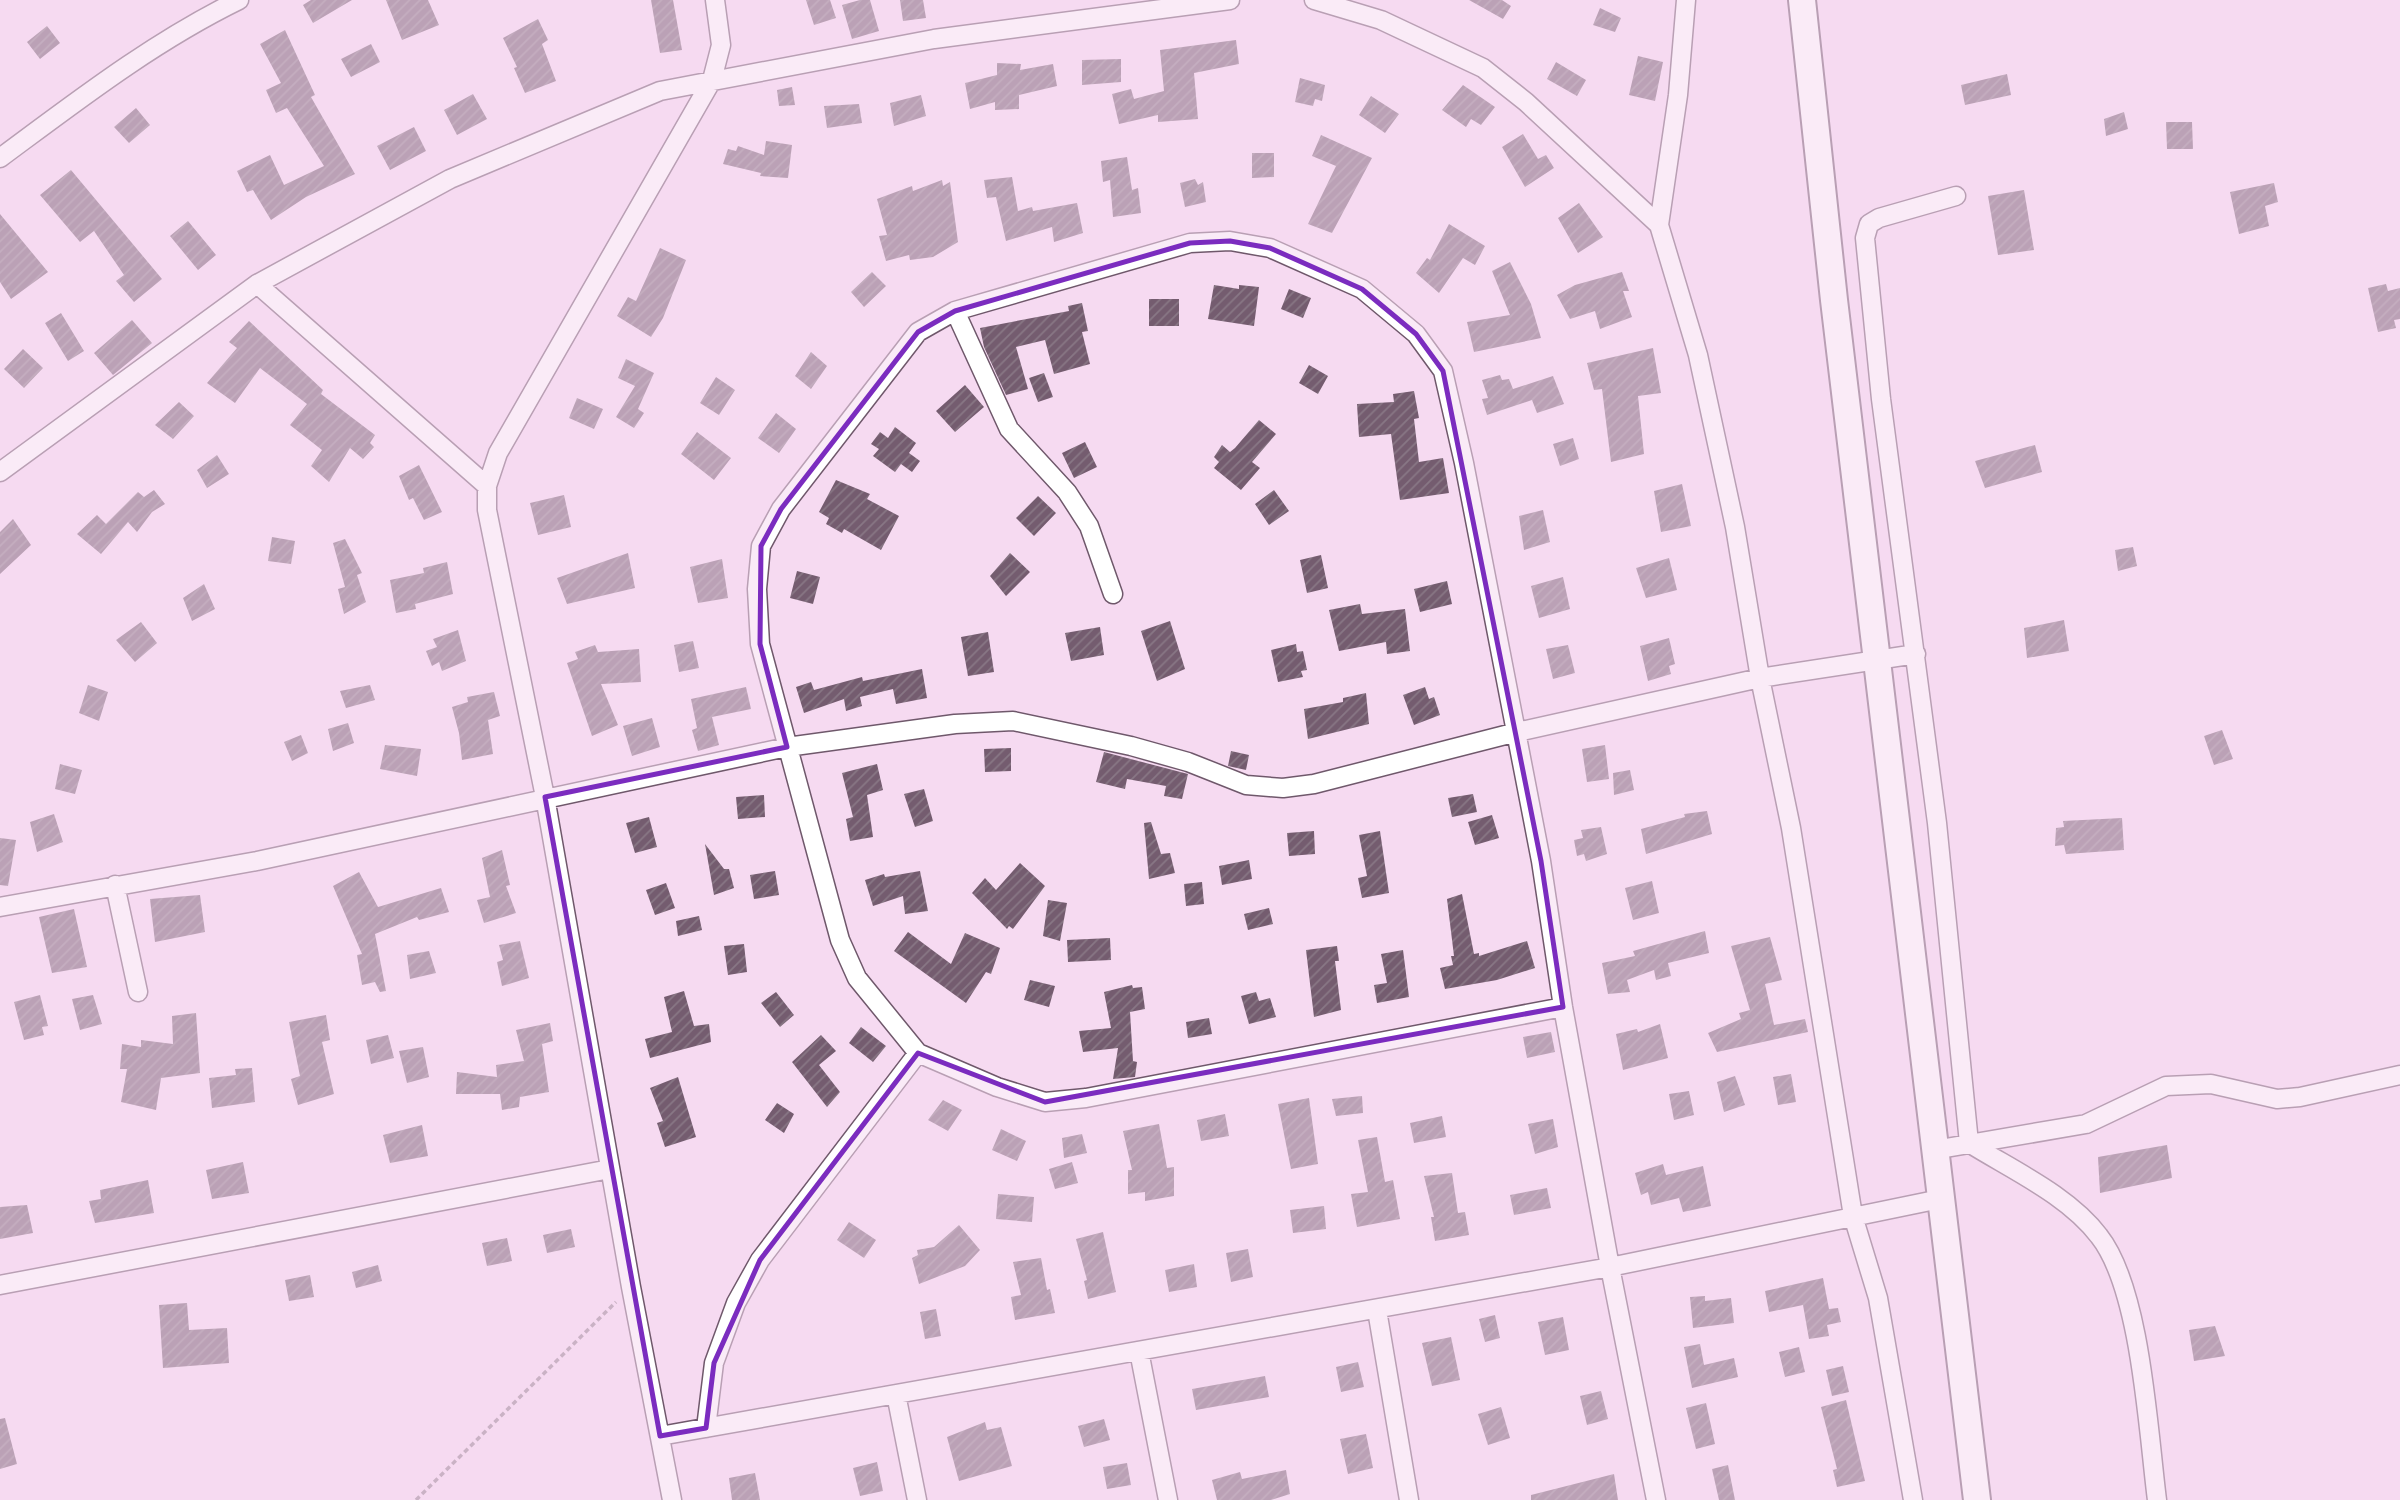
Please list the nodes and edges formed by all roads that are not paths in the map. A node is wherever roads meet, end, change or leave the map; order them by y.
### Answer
1 (239, 0) edge
2 (715, 0) edge
3 (1230, 0) edge
4 (1314, 0) edge
5 (1686, 0) edge
6 (1802, 0) edge
7 (1125, 7) edge
8 (712, 80) junction
9 (0, 158) edge
10 (1956, 196) dead end
11 (1659, 225) junction
12 (257, 284) junction
13 (955, 311) junction
14 (7, 457) edge
15 (0, 472) edge
16 (487, 486) junction
17 (1113, 594) dead end
18 (1916, 654) junction
19 (1877, 660) junction
20 (1760, 678) junction
21 (1517, 732) junction
22 (787, 747) junction
23 (545, 797) junction
24 (115, 885) junction
25 (0, 907) edge
26 (138, 992) dead end
27 (1563, 1007) junction
28 (918, 1053) junction
29 (2400, 1075) edge
30 (1969, 1143) junction
31 (1934, 1150) junction
32 (610, 1169) junction
33 (1940, 1199) junction
34 (1853, 1216) junction
35 (1610, 1267) junction
36 (0, 1286) edge
37 (1377, 1310) junction
38 (1139, 1351) junction
39 (896, 1394) junction
40 (706, 1428) junction
41 (660, 1436) junction
42 (671, 1500) edge
43 (917, 1500) edge
44 (1168, 1500) edge
45 (1409, 1500) edge
46 (1656, 1500) edge
47 (1913, 1500) edge
48 (1977, 1500) edge
49 (2158, 1500) edge

1 - 9 street
2 - 8 street
3 - 7 street
4 - 11 street
5 - 11 street
6 - 19 main road
7 - 8 street
8 - 12 street
8 - 16 street
10 - 18 street
11 - 20 street
12 - 14 street
12 - 16 street
13 - 17 street
13 - 21 street
13 - 22 street
14 - 15 street
16 - 23 street
18 - 19 street
18 - 30 street
19 - 20 street
19 - 31 main road
20 - 21 street
20 - 34 street
21 - 22 street
21 - 27 street
22 - 23 street
22 - 28 street
23 - 24 street
23 - 32 street
24 - 25 street
24 - 26 street
27 - 28 street
27 - 35 street
28 - 40 street
29 - 30 street
30 - 31 street
30 - 49 street
31 - 33 main road
32 - 36 street
32 - 41 street
33 - 34 street
33 - 48 main road
34 - 35 street
34 - 47 street
35 - 37 street
35 - 46 street
37 - 38 street
37 - 45 street
38 - 39 street
38 - 44 street
39 - 40 street
39 - 43 street
40 - 41 street
41 - 42 street

